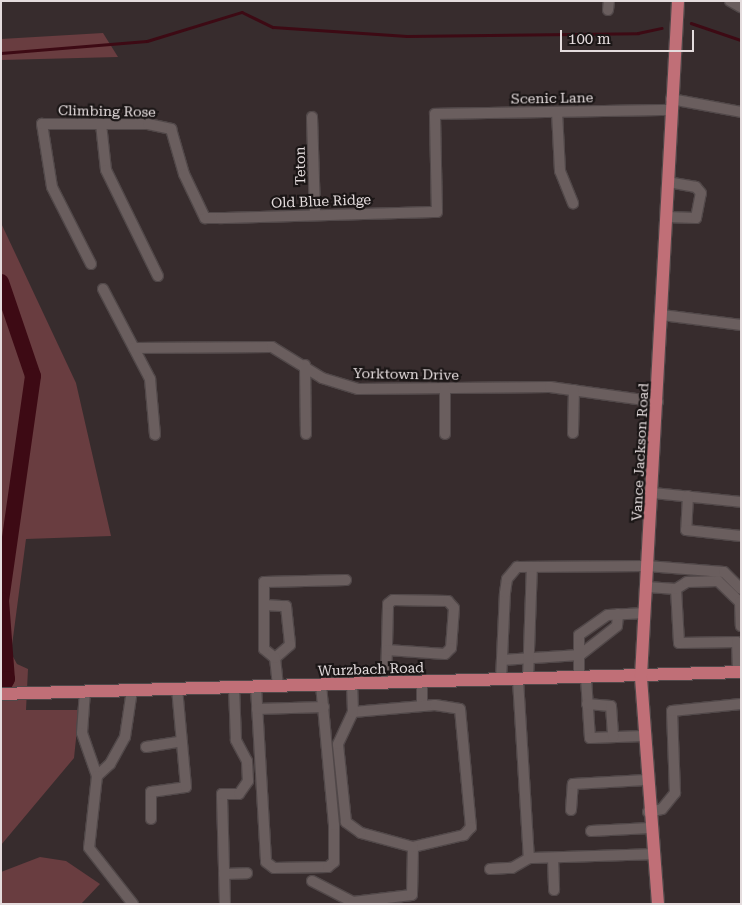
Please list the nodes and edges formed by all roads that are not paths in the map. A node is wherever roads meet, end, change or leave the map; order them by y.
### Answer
1 (678, 1) edge
2 (730, 1) edge
3 (741, 7) edge
4 (671, 104) junction
5 (557, 112) junction
6 (741, 112) edge
7 (312, 117) dead end
8 (101, 124) junction
9 (668, 182) junction
10 (573, 204) dead end
11 (437, 212) joint
12 (315, 215) junction
13 (666, 216) junction
14 (205, 218) joint
15 (91, 264) dead end
16 (158, 276) dead end
17 (103, 290) dead end
18 (662, 314) junction
19 (741, 325) edge
20 (134, 348) junction
21 (305, 365) junction
22 (445, 389) junction
23 (574, 390) junction
24 (658, 402) junction
25 (573, 433) dead end
26 (306, 434) dead end
27 (445, 434) dead end
28 (155, 435) dead end
29 (653, 493) junction
30 (688, 496) junction
31 (741, 502) edge
32 (741, 536) edge
33 (648, 566) junction
34 (532, 567) junction
35 (346, 580) dead end
36 (646, 587) junction
37 (676, 589) junction
38 (741, 589) edge
39 (264, 605) junction
40 (645, 613) junction
41 (618, 614) junction
42 (741, 628) edge
43 (737, 642) junction
44 (387, 650) junction
45 (580, 655) junction
46 (275, 658) junction
47 (502, 660) junction
48 (528, 660) junction
49 (739, 672) edge
50 (641, 676) junction
51 (583, 678) junction
52 (523, 679) junction
53 (501, 680) junction
54 (422, 682) junction
55 (386, 683) junction
56 (352, 684) junction
57 (320, 685) junction
58 (278, 686) junction
59 (234, 687) junction
60 (256, 687) junction
61 (177, 688) junction
62 (132, 690) junction
63 (79, 692) junction
64 (1, 694) edge
65 (587, 704) junction
66 (741, 704) edge
67 (422, 706) junction
68 (324, 707) junction
69 (257, 709) junction
70 (353, 712) junction
71 (643, 736) junction
72 (613, 737) junction
73 (182, 741) junction
74 (146, 747) dead end
75 (97, 776) junction
76 (646, 780) junction
77 (571, 810) dead end
78 (648, 812) junction
79 (152, 820) dead end
80 (650, 828) junction
81 (591, 831) dead end
82 (413, 847) junction
83 (653, 854) junction
84 (529, 858) junction
85 (553, 858) junction
86 (490, 869) dead end
87 (247, 873) dead end
88 (224, 874) junction
89 (312, 881) dead end
90 (554, 890) dead end
91 (133, 904) edge
92 (226, 904) edge
93 (658, 904) edge

1 - 4 main road, Vance Jackson Road
2 - 3 street
4 - 5 street, Scenic Lane
4 - 6 street, Scenic Lane
4 - 9 main road, Vance Jackson Road
5 - 10 street
5 - 11 street, Scenic Lane
7 - 12 street, Teton
8 - 14 street, Climbing Rose
8 - 15 street, Climbing Rose
8 - 16 street
9 - 13 main road, Vance Jackson Road
9 - 13 street
11 - 12 street, Old Blue Ridge
12 - 14 street, Old Blue Ridge
13 - 18 main road, Vance Jackson Road
17 - 20 street
18 - 19 street
18 - 24 main road, Vance Jackson Road
20 - 21 street, Yorktown Drive
20 - 28 street
21 - 22 street, Yorktown Drive
21 - 26 street
22 - 23 street, Yorktown Drive
22 - 27 street
23 - 24 street, Yorktown Drive
23 - 25 street
24 - 29 main road, Vance Jackson Road
29 - 30 street
29 - 33 main road, Vance Jackson Road
30 - 31 street
30 - 32 street
33 - 34 street
33 - 36 main road, Vance Jackson Road
33 - 38 street
34 - 47 street
34 - 48 street
35 - 39 street
36 - 37 street
36 - 40 main road, Vance Jackson Road
37 - 42 street
37 - 43 street
39 - 46 street
39 - 46 street
40 - 41 street
40 - 50 main road, Vance Jackson Road
41 - 45 street
41 - 45 street
42 - 43 street
43 - 49 street
44 - 44 street
44 - 55 street
45 - 48 street
45 - 51 street
46 - 58 street
47 - 48 street
47 - 53 street
48 - 52 street
49 - 50 main road, Wurzbach Road
50 - 51 main road, Wurzbach Road
50 - 71 main road, Vance Jackson Road
51 - 52 main road, Wurzbach Road
51 - 65 street
52 - 53 main road, Wurzbach Road
52 - 84 street
53 - 54 main road, Wurzbach Road
54 - 55 main road, Wurzbach Road
54 - 67 street
55 - 56 main road, Wurzbach Road
56 - 57 main road, Wurzbach Road
56 - 70 street
57 - 58 main road, Wurzbach Road
57 - 68 street
58 - 60 main road, Wurzbach Road
59 - 60 main road, Wurzbach Road
59 - 61 main road, Wurzbach Road
59 - 88 street
60 - 69 street
61 - 62 main road, Wurzbach Road
61 - 73 street
62 - 63 main road, Wurzbach Road
62 - 75 street
63 - 64 main road, Wurzbach Road
63 - 75 street
65 - 72 street
65 - 72 street
66 - 78 street
67 - 70 street
67 - 82 street
68 - 69 street
68 - 69 street
70 - 82 street
71 - 72 street
71 - 76 main road, Vance Jackson Road
73 - 74 street
73 - 79 street
75 - 91 street
76 - 77 street
76 - 78 main road, Vance Jackson Road
78 - 80 main road, Vance Jackson Road
80 - 81 street
80 - 83 main road, Vance Jackson Road
82 - 89 street
83 - 85 street
83 - 93 main road, Vance Jackson Road
84 - 85 street
84 - 86 street
85 - 90 street
87 - 88 street
88 - 92 street

